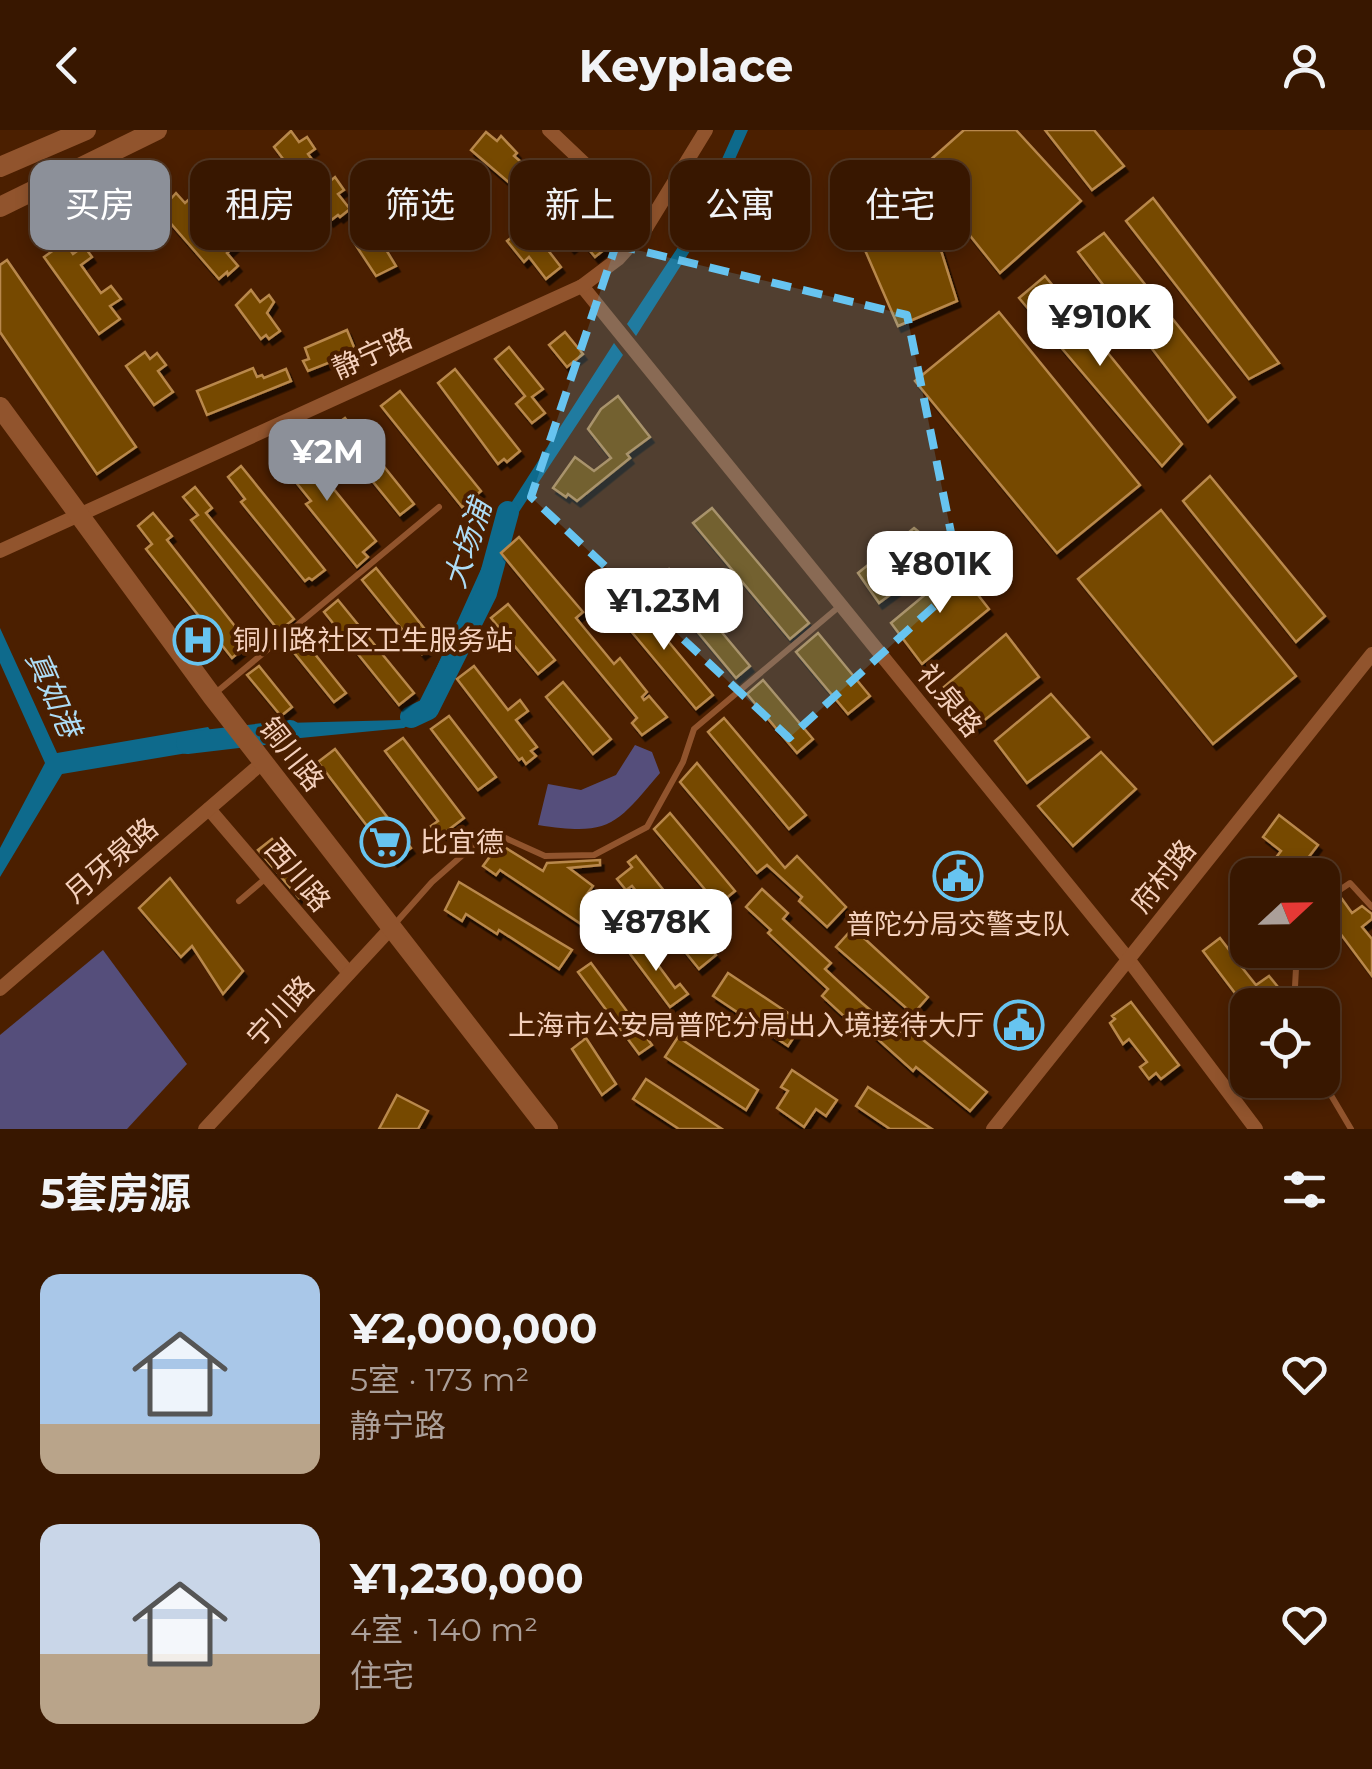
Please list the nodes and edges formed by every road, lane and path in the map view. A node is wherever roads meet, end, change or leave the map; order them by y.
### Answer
1 (86, 130) edge
2 (157, 130) edge
3 (549, 130) edge
4 (706, 130) edge
5 (581, 160) edge
6 (0, 167) edge
7 (0, 207) edge
8 (650, 221) edge
9 (627, 250) edge
10 (582, 286) junction
11 (0, 406) edge
12 (0, 426) edge
13 (439, 507) dead end
14 (71, 517) junction
15 (0, 551) edge
16 (841, 605) junction
17 (1372, 654) edge
18 (212, 696) junction
19 (229, 727) junction
20 (250, 756) junction
21 (209, 809) junction
22 (267, 877) junction
23 (1340, 890) edge
24 (239, 901) dead end
25 (1372, 907) edge
26 (388, 931) junction
27 (1128, 959) junction
28 (348, 974) junction
29 (0, 989) edge
30 (1333, 1098) edge
31 (1001, 1125) edge
32 (206, 1129) edge
33 (535, 1129) edge
34 (548, 1129) edge
35 (1256, 1129) edge
36 (1351, 1129) edge

1 - 6 main road
2 - 7 main road
3 - 5 street
4 - 8 street, 静宁路
9 - 10 street, 静宁路
10 - 14 street, 静宁路
10 - 16 street, 礼泉路
11 - 14 main road, 铜川路
12 - 14 main road, 铜川路
13 - 18 lane
14 - 15 street, 静宁路
14 - 18 main road, 铜川路
14 - 19 main road, 铜川路
16 - 26 lane
16 - 27 street, 礼泉路
17 - 27 street, 府村路
18 - 19 main road, 铜川路
19 - 20 main road, 铜川路
20 - 21 street, 月牙泉路
20 - 26 main road, 铜川路
21 - 22 street, 西川路
21 - 29 street, 月牙泉路
22 - 24 lane
22 - 28 street, 西川路
23 - 25 lane
26 - 28 street, 宁川路
26 - 33 main road, 铜川路
26 - 34 main road, 铜川路
27 - 31 street, 府村路
27 - 35 street, 礼泉路
28 - 32 street, 宁川路
30 - 36 lane

